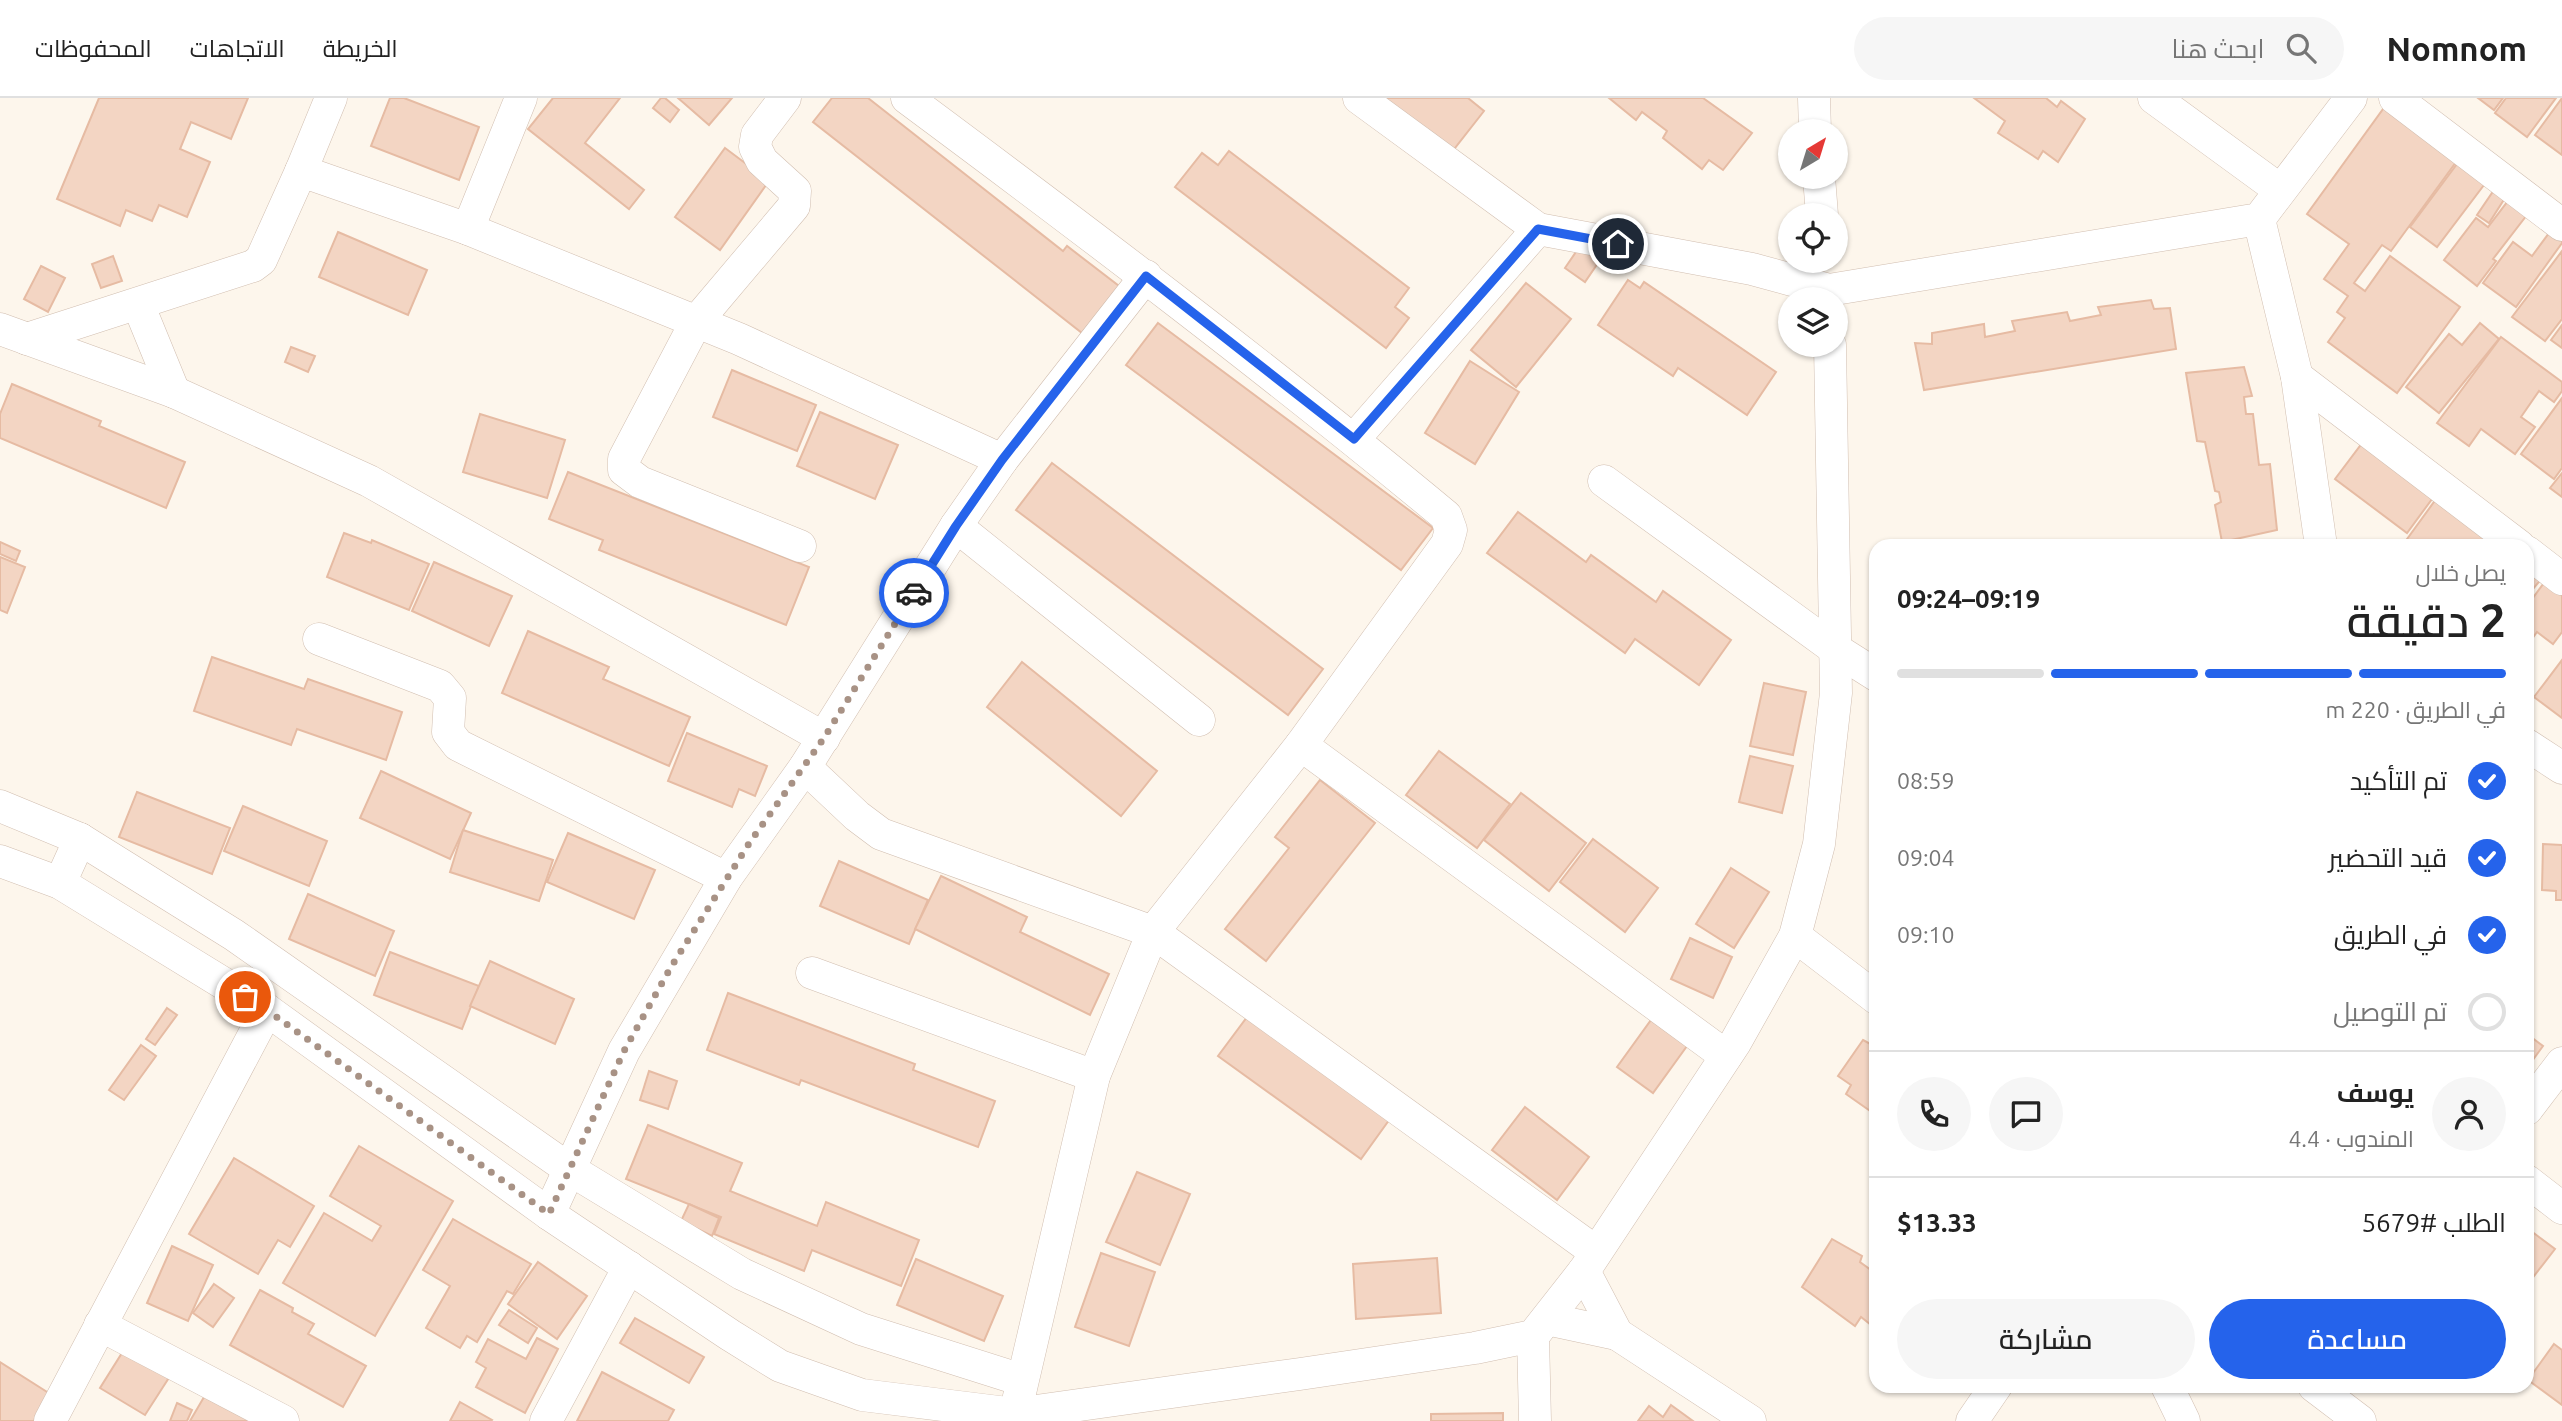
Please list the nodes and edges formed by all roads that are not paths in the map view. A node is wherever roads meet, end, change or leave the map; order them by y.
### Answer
1 (331, 98) edge
2 (522, 98) edge
3 (785, 98) edge
4 (907, 98) edge
5 (1359, 98) edge
6 (2154, 98) edge
7 (2351, 98) edge
8 (2395, 98) edge
9 (301, 171) junction
10 (2280, 190) junction
11 (2259, 219) junction
12 (2562, 225) edge
13 (468, 229) junction
14 (1538, 229) junction
15 (1146, 276) junction
16 (1828, 283) edge
17 (138, 304) junction
18 (696, 322) junction
19 (13, 334) edge
20 (1830, 357) edge
21 (2297, 377) junction
22 (174, 392) junction
23 (1354, 439) junction
24 (1002, 460) junction
25 (1604, 481) dead end
26 (956, 526) junction
27 (2320, 539) edge
28 (2510, 539) edge
29 (800, 546) dead end
30 (2534, 557) edge
31 (2562, 579) edge
32 (319, 639) dead end
33 (1835, 649) junction
34 (1869, 671) edge
35 (1199, 720) dead end
36 (824, 738) junction
37 (1301, 745) junction
38 (2534, 750) edge
39 (805, 767) junction
40 (2562, 768) edge
41 (0, 806) edge
42 (80, 839) junction
43 (0, 861) edge
44 (726, 878) junction
45 (60, 883) junction
46 (1153, 932) junction
47 (1795, 936) junction
48 (812, 973) dead end
49 (1869, 993) edge
50 (267, 1010) junction
51 (1726, 1056) junction
52 (2562, 1063) edge
53 (1094, 1076) junction
54 (2534, 1100) edge
55 (569, 1170) junction
56 (2534, 1186) edge
57 (2562, 1208) edge
58 (549, 1214) junction
59 (1590, 1262) junction
60 (628, 1267) junction
61 (100, 1325) junction
62 (1540, 1327) junction
63 (1617, 1334) junction
64 (1023, 1380) junction
65 (1991, 1393) edge
66 (2170, 1393) edge
67 (2325, 1393) edge
68 (1015, 1417) edge
69 (50, 1421) edge
70 (283, 1421) edge
71 (546, 1421) edge
72 (1535, 1421) edge
73 (1750, 1421) edge
74 (1972, 1421) edge
75 (2184, 1421) edge
76 (2360, 1421) edge

1 - 9 street
2 - 13 street
3 - 18 street
4 - 15 street
5 - 14 street
6 - 10 street
7 - 10 street
8 - 12 street
9 - 13 street
9 - 17 street
10 - 11 street
11 - 16 street
11 - 21 street
13 - 18 street
14 - 16 street
14 - 23 street
15 - 23 street
15 - 24 street
17 - 19 street
17 - 22 street
18 - 24 street
18 - 29 street
19 - 22 street
20 - 33 street
21 - 27 street
21 - 28 street
22 - 36 street
23 - 37 street
24 - 26 street
25 - 33 street
26 - 35 street
26 - 36 street
30 - 31 street
32 - 44 street
33 - 34 street
33 - 47 street
36 - 39 street
37 - 46 street
37 - 51 street
38 - 40 street
39 - 44 street
39 - 46 street
41 - 42 street
42 - 45 street
42 - 55 street
43 - 45 street
44 - 55 street
45 - 50 street
46 - 53 street
46 - 59 street
47 - 49 street
47 - 51 street
48 - 53 street
50 - 58 street
50 - 61 street
51 - 59 street
52 - 54 street
53 - 64 street
55 - 58 street
55 - 64 street
56 - 57 street
58 - 60 street
59 - 62 street
59 - 63 street
60 - 68 street
60 - 71 street
61 - 69 street
61 - 70 street
62 - 63 street
62 - 68 street
62 - 72 street
63 - 73 street
64 - 68 street
65 - 74 street
66 - 75 street
67 - 76 street

